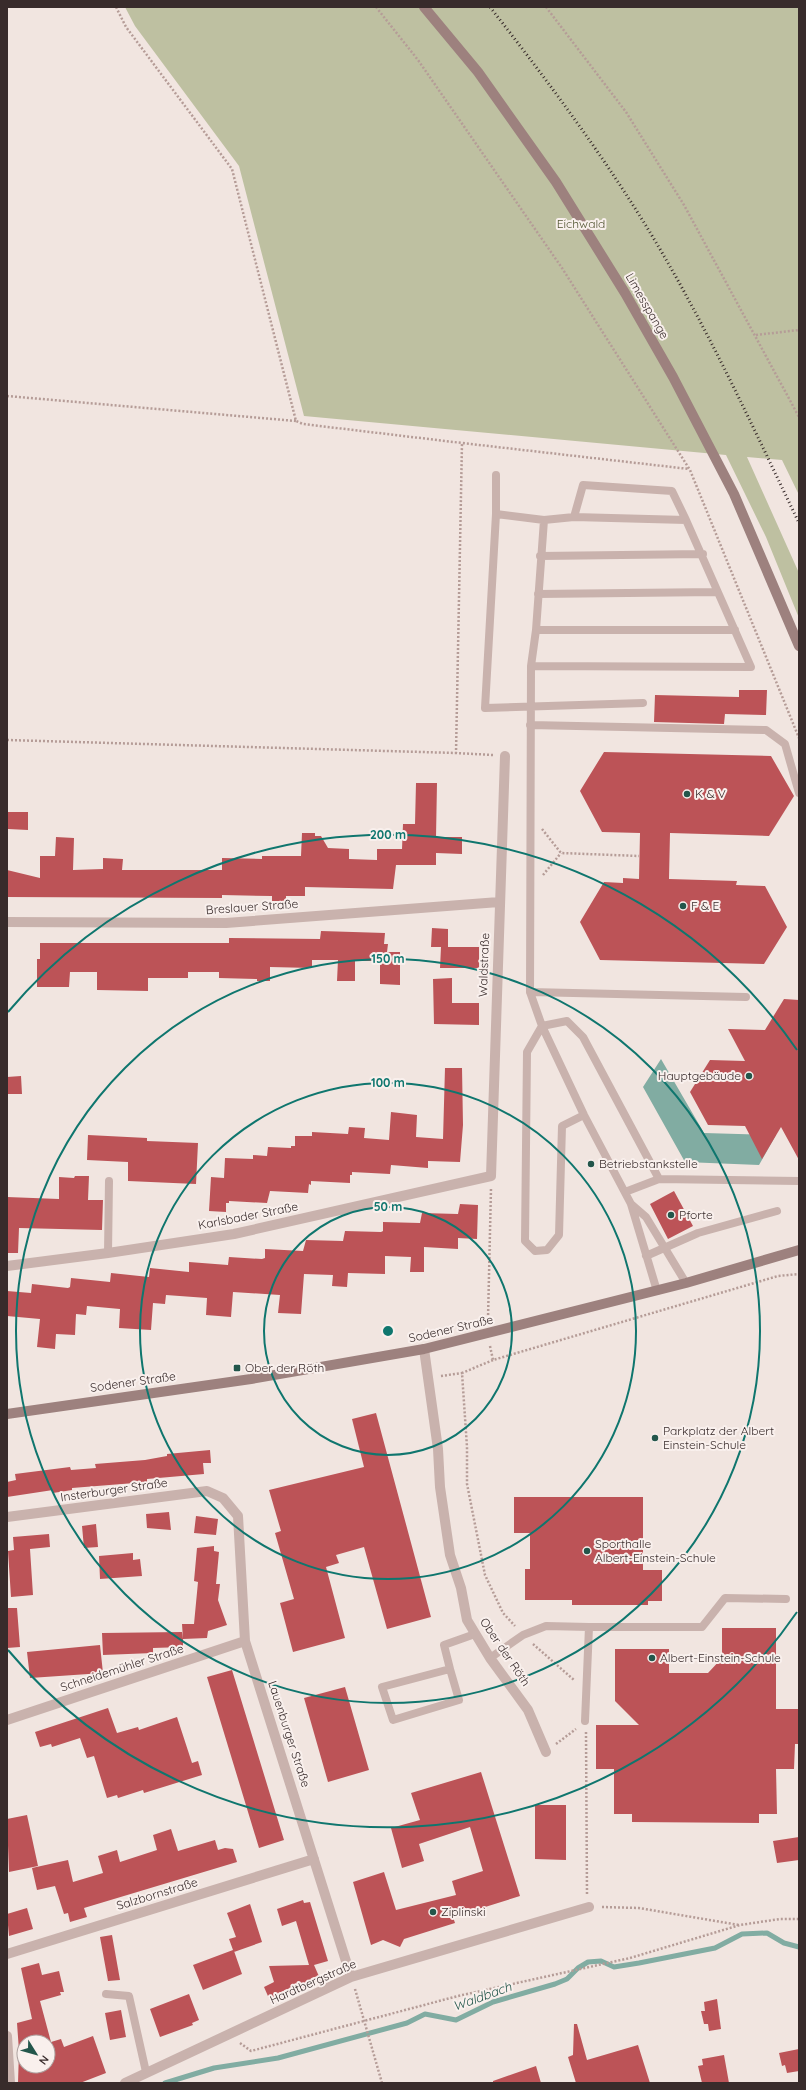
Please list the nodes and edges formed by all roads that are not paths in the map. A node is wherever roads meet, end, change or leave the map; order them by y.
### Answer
1 (424, 7) edge
2 (496, 474) dead end
3 (496, 514) junction
4 (574, 517) junction
5 (544, 520) junction
6 (686, 520) junction
7 (702, 554) junction
8 (540, 556) junction
9 (717, 592) junction
10 (538, 594) junction
11 (536, 630) junction
12 (734, 630) junction
13 (799, 646) edge
14 (531, 666) junction
15 (643, 702) dead end
16 (530, 707) junction
17 (530, 725) junction
18 (505, 756) dead end
19 (799, 793) edge
20 (499, 902) junction
21 (7, 922) edge
22 (530, 992) junction
23 (746, 997) dead end
24 (542, 1026) junction
25 (584, 1115) junction
26 (491, 1176) joint
27 (659, 1179) junction
28 (109, 1181) dead end
29 (799, 1181) edge
30 (625, 1192) junction
31 (631, 1204) junction
32 (777, 1211) dead end
33 (665, 1249) junction
34 (799, 1250) edge
35 (108, 1253) junction
36 (646, 1256) junction
37 (7, 1266) edge
38 (686, 1283) junction
39 (657, 1291) junction
40 (424, 1349) junction
41 (7, 1414) edge
42 (223, 1498) joint
43 (7, 1517) edge
44 (786, 1599) dead end
45 (589, 1627) junction
46 (475, 1634) junction
47 (245, 1641) junction
48 (490, 1658) junction
49 (450, 1669) junction
50 (7, 1720) edge
51 (586, 1721) road end
52 (546, 1752) road end
53 (314, 1859) junction
54 (589, 1907) road end
55 (7, 1954) edge
56 (351, 1977) junction
57 (106, 1994) dead end
58 (7, 2036) edge
59 (146, 2072) junction
60 (10, 2083) edge
61 (125, 2083) edge

1 - 13 street, Limesspange
2 - 3 lane
3 - 5 lane
3 - 16 lane
4 - 5 lane
4 - 6 lane
4 - 6 lane
5 - 8 lane
6 - 7 lane
7 - 8 lane
7 - 9 lane
8 - 10 lane
9 - 10 lane
9 - 12 lane
10 - 11 lane
11 - 12 lane
11 - 14 lane
12 - 14 lane
14 - 16 lane
15 - 16 lane
16 - 17 lane
17 - 19 lane
17 - 22 lane
18 - 20 street, Waldstraße
20 - 21 street, Breslauer Straße
20 - 26 street, Waldstraße
22 - 23 lane
22 - 24 lane
24 - 25 lane
24 - 25 lane
24 - 27 lane
25 - 30 lane
26 - 35 street, Karlsbader Straße
27 - 29 lane
27 - 30 lane
28 - 35 lane
30 - 31 lane
31 - 33 lane
31 - 36 lane
32 - 33 lane
33 - 36 lane
33 - 38 lane
34 - 38 street, Sodener Straße
35 - 37 street, Karlsbader Straße
36 - 39 lane
38 - 39 street, Sodener Straße
39 - 40 street, Sodener Straße
40 - 41 street, Sodener Straße
40 - 46 street, Ober der Röth
42 - 43 street, Insterburger Straße
42 - 47 street, Lauenburger Straße
44 - 45 lane
45 - 48 lane
45 - 51 lane
46 - 48 street, Ober der Röth
46 - 49 lane
47 - 50 street, Schneidemühler Straße
47 - 53 street, Lauenburger Straße
48 - 52 street, Ober der Röth
49 - 49 lane
53 - 55 street, Salzbornstraße
53 - 56 street, Lauenburger Straße
54 - 56 street, Hardtbergstraße
56 - 59 street, Hardtbergstraße
57 - 59 lane
58 - 60 street
59 - 61 street, Hardtbergstraße

